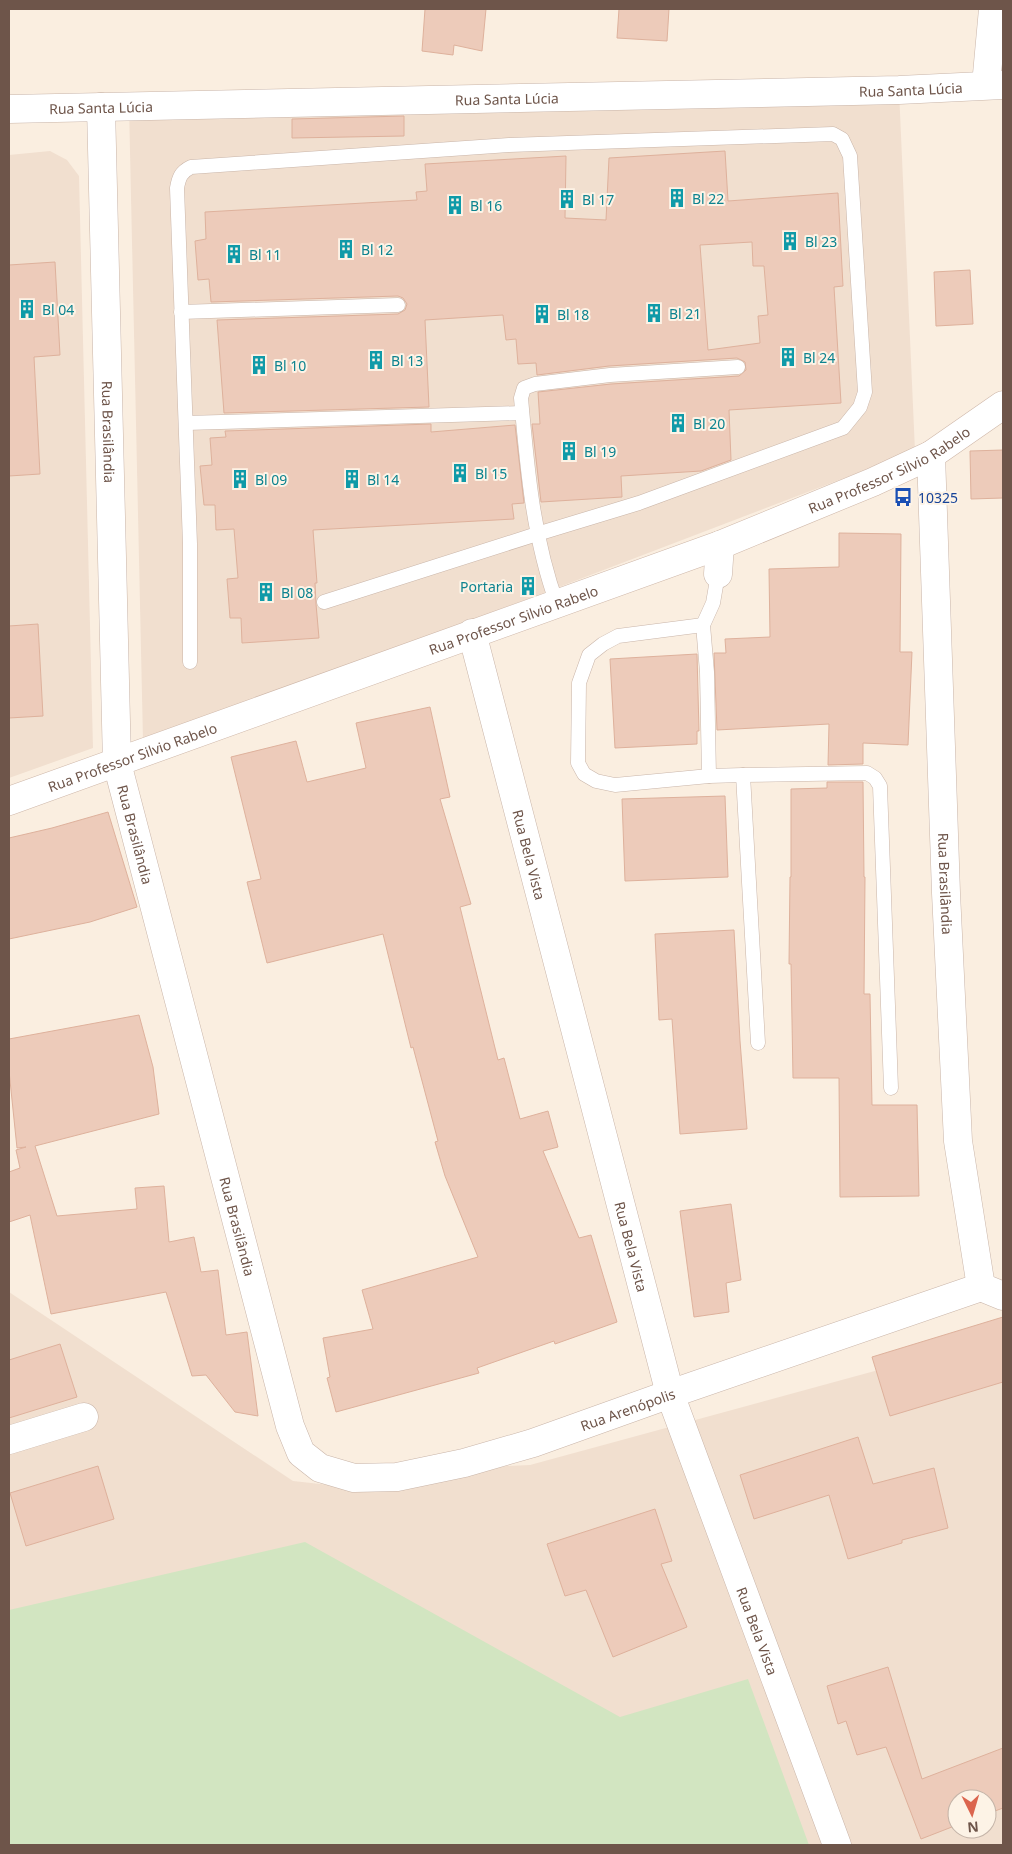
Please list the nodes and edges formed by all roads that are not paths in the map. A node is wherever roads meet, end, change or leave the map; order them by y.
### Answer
1 (993, 9) edge
2 (995, 85) edge
3 (101, 107) junction
4 (9, 109) edge
5 (398, 305) dead end
6 (181, 312) junction
7 (738, 367) dead end
8 (1003, 405) edge
9 (522, 413) junction
10 (186, 423) junction
11 (931, 455) junction
12 (537, 534) junction
13 (720, 546) junction
14 (718, 574) joint
15 (324, 602) dead end
16 (557, 604) junction
17 (703, 625) junction
18 (472, 633) junction
19 (190, 662) dead end
20 (117, 763) junction
21 (743, 775) junction
22 (709, 776) junction
23 (9, 801) edge
24 (758, 1043) dead end
25 (891, 1088) dead end
26 (992, 1292) edge
27 (670, 1394) junction
28 (84, 1417) dead end
29 (290, 1426) joint
30 (9, 1440) edge
31 (837, 1845) edge

1 - 2 street
2 - 3 street, Rua Santa Lúcia
3 - 4 street, Rua Santa Lúcia
3 - 20 street, Rua Brasilândia
5 - 6 lane
6 - 10 lane
6 - 12 lane
7 - 9 lane
8 - 11 street, Rua Professor Silvio Rabelo
9 - 10 lane
9 - 12 lane
10 - 19 lane
11 - 13 street, Rua Professor Silvio Rabelo
11 - 26 street, Rua Brasilândia
12 - 15 lane
12 - 16 lane
13 - 14 street
13 - 16 street, Rua Professor Silvio Rabelo
14 - 17 lane
16 - 18 street, Rua Professor Silvio Rabelo
17 - 22 lane
17 - 22 lane
18 - 20 street, Rua Professor Silvio Rabelo
18 - 27 street, Rua Bela Vista
20 - 23 street, Rua Professor Silvio Rabelo
20 - 29 street, Rua Brasilândia
21 - 22 lane
21 - 24 lane
21 - 25 lane
26 - 27 street, Rua Arenópolis
27 - 29 street, Rua Arenópolis
27 - 31 street, Rua Bela Vista
28 - 30 street

